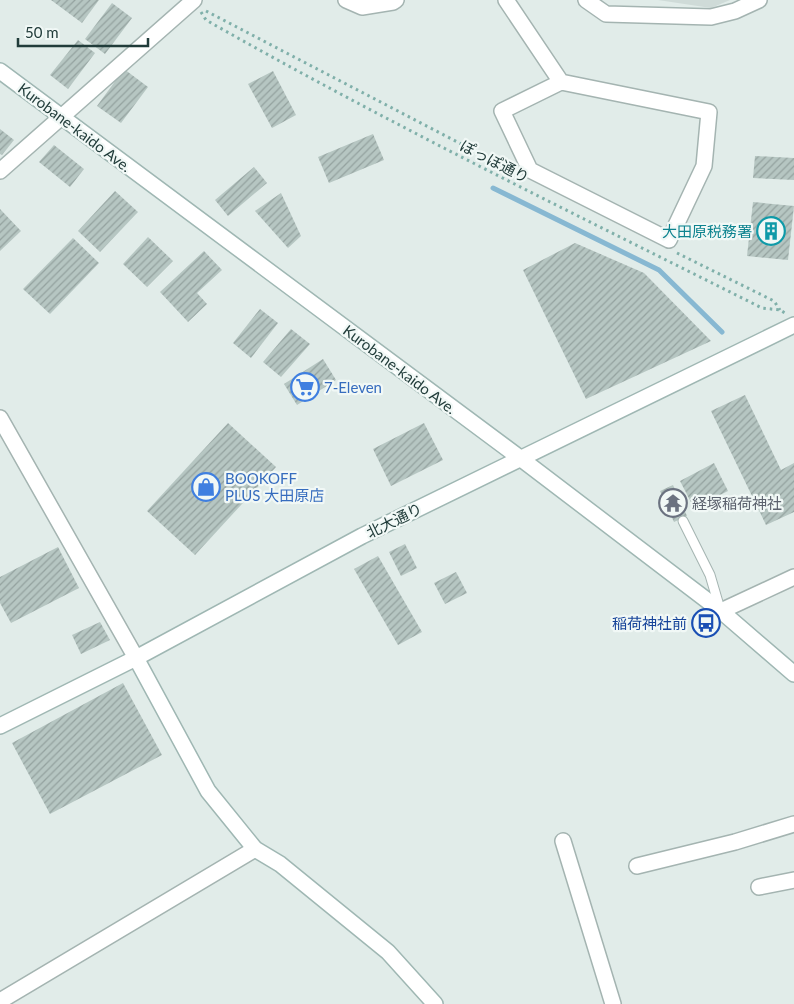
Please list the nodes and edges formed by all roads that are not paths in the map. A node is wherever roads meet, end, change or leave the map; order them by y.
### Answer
1 (346, 0) edge
2 (396, 0) edge
3 (506, 0) edge
4 (586, 0) edge
5 (759, 0) edge
6 (197, 5) edge
7 (0, 71) edge
8 (561, 82) junction
9 (61, 117) junction
10 (0, 171) edge
11 (792, 320) edge
12 (0, 418) edge
13 (520, 458) junction
14 (683, 521) dead end
15 (794, 576) edge
16 (721, 611) junction
17 (136, 658) junction
18 (794, 674) edge
19 (0, 726) edge
20 (794, 824) edge
21 (563, 841) dead end
22 (255, 849) junction
23 (637, 866) dead end
24 (794, 880) edge
25 (759, 887) dead end
26 (0, 1001) edge
27 (435, 1004) edge
28 (613, 1004) edge

1 - 2 street
3 - 8 street
4 - 5 street
6 - 9 street
7 - 9 street, Kurobane-kaido Ave.
8 - 8 street
9 - 10 street
9 - 13 street, Kurobane-kaido Ave.
11 - 13 street, 北大通り
12 - 17 street
13 - 16 street, Kurobane-kaido Ave.
13 - 17 street, 北大通り
14 - 16 lane
15 - 16 street
16 - 18 street, Kurobane-kaido Ave.
17 - 19 street, 北大通り
17 - 22 street
20 - 23 street
21 - 28 street
22 - 26 street
22 - 27 street
24 - 25 street

